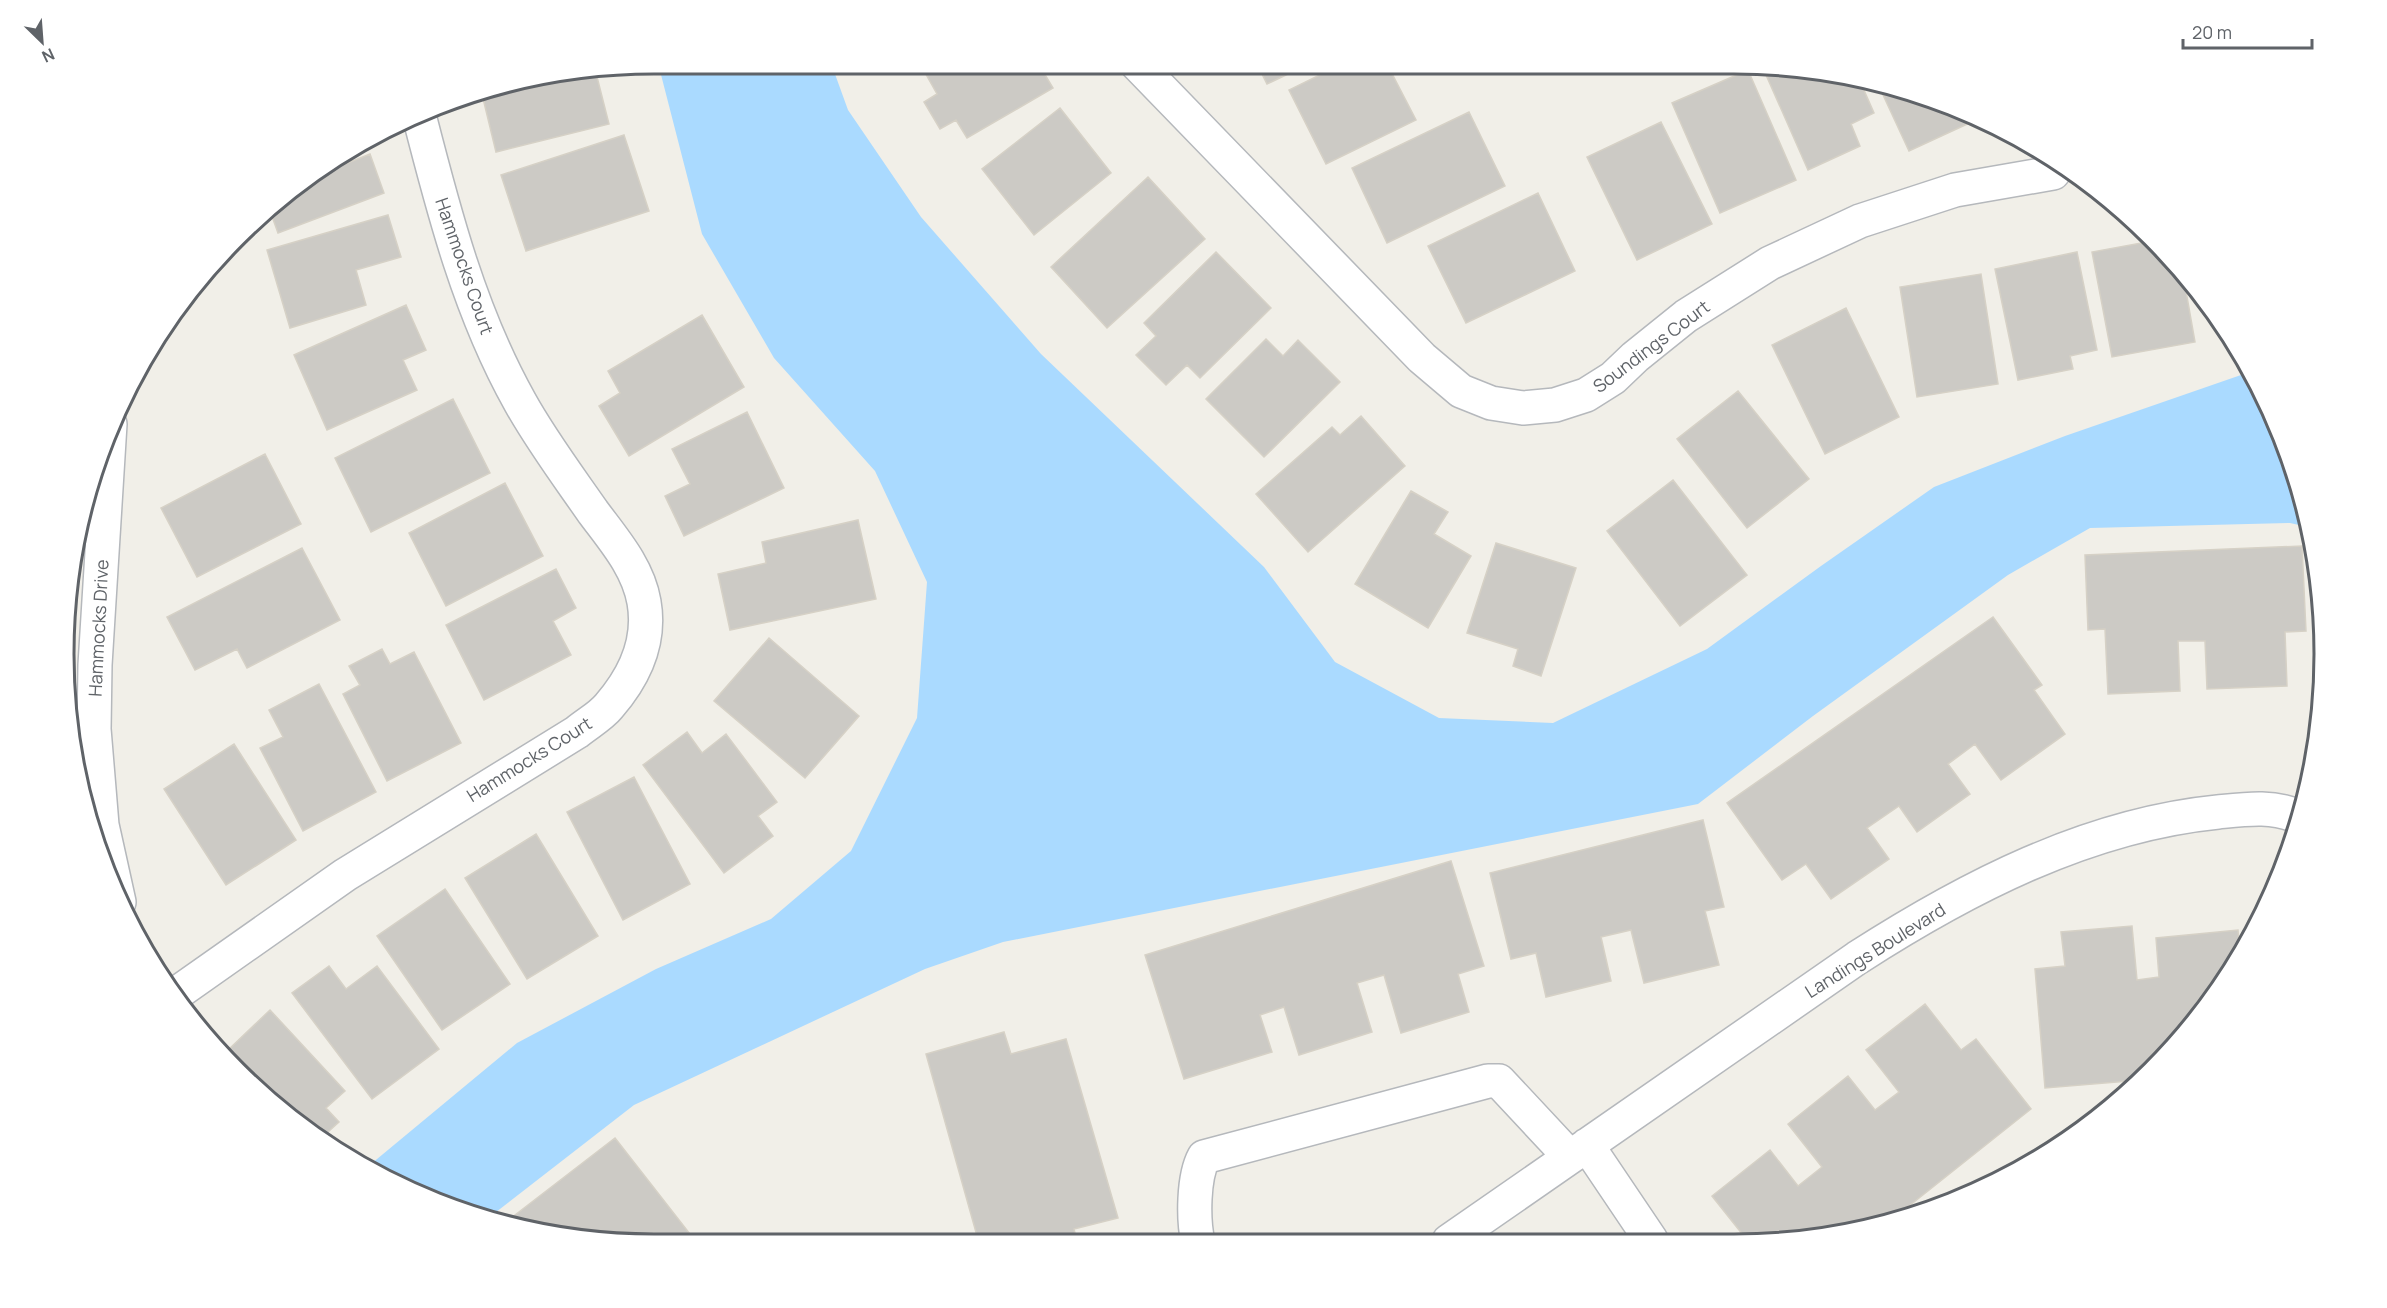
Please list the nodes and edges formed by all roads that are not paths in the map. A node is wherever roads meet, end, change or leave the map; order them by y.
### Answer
1 (1147, 74) edge
2 (421, 123) edge
3 (2055, 171) edge
4 (108, 457) edge
5 (2291, 814) edge
6 (107, 850) edge
7 (181, 990) edge
8 (1579, 1151) junction
9 (1196, 1234) edge
10 (1459, 1234) edge
11 (1646, 1234) edge

1 - 3 street, Soundings Court
2 - 7 street, Hammocks Court
4 - 6 street, Hammocks Drive
5 - 8 street, Landings Boulevard
8 - 9 street
8 - 10 street, Landings Boulevard
8 - 11 street

